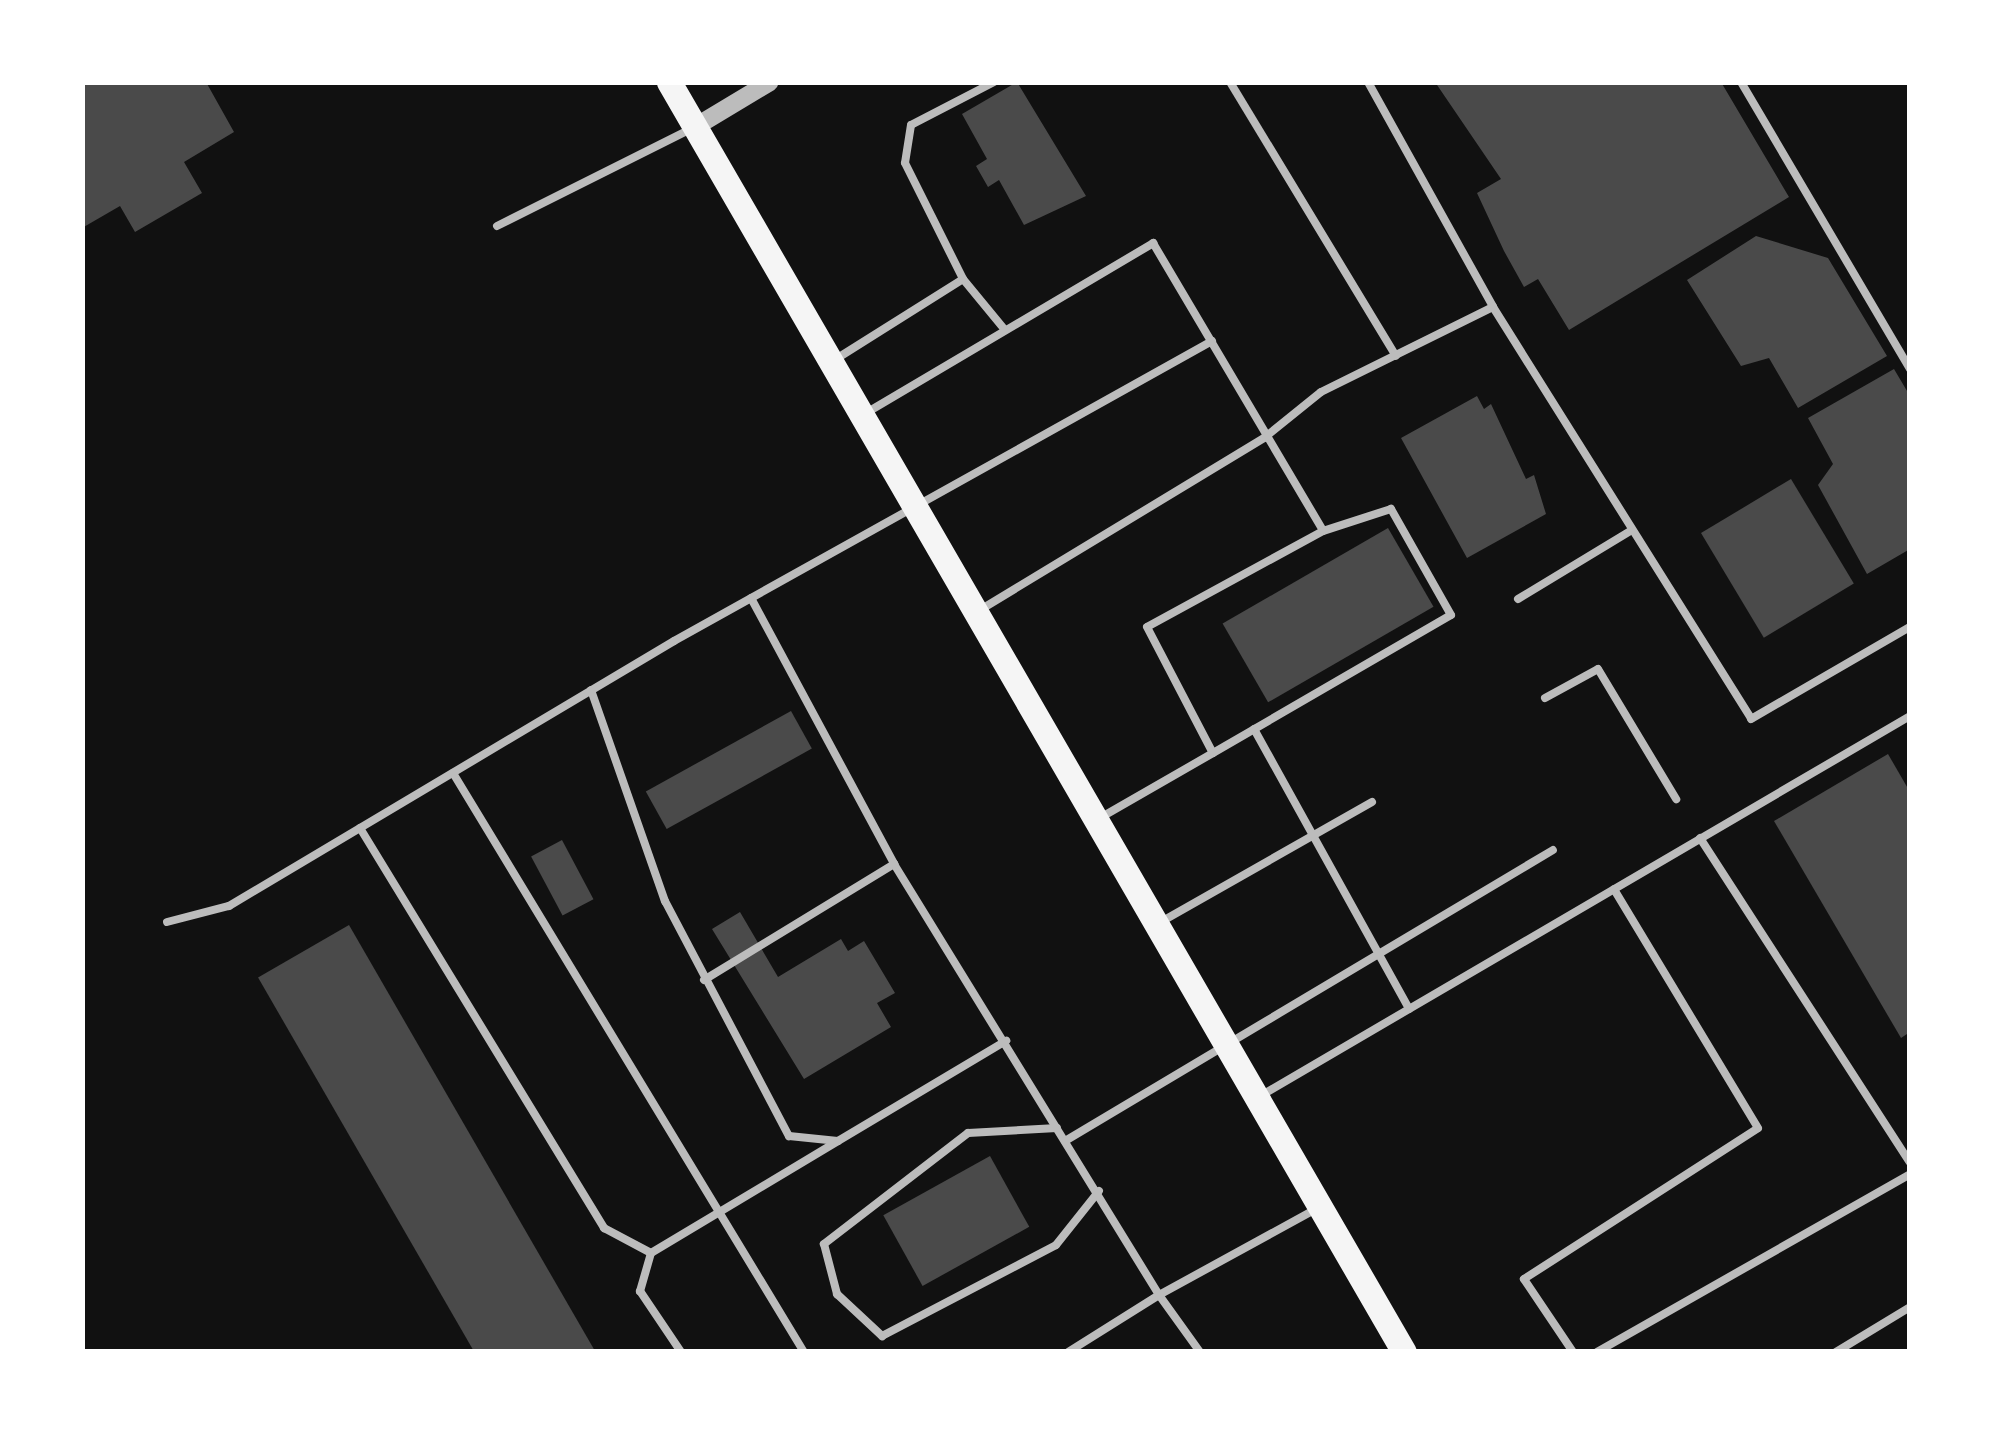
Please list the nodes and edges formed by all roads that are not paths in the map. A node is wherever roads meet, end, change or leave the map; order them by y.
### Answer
1 (669, 82) edge
2 (770, 82) edge
3 (994, 82) edge
4 (1230, 82) edge
5 (1368, 82) edge
6 (1741, 82) edge
7 (695, 127) junction
8 (497, 226) dead end
9 (963, 279) junction
10 (1492, 307) junction
11 (1005, 330) junction
12 (1212, 340) junction
13 (1396, 356) junction
14 (831, 362) junction
15 (1910, 369) edge
16 (862, 415) junction
17 (1264, 438) junction
18 (916, 508) junction
19 (1632, 530) junction
20 (1323, 531) junction
21 (751, 598) junction
22 (1518, 599) dead end
23 (976, 612) junction
24 (1910, 627) edge
25 (591, 690) junction
26 (1545, 698) dead end
27 (1910, 716) edge
28 (1254, 729) junction
29 (1214, 753) junction
30 (453, 773) junction
31 (1676, 799) dead end
32 (1372, 802) dead end
33 (1096, 820) junction
34 (360, 828) junction
35 (1314, 838) junction
36 (1700, 838) junction
37 (1553, 850) dead end
38 (894, 864) junction
39 (1614, 889) junction
40 (167, 922) dead end
41 (1156, 925) junction
42 (1379, 955) junction
43 (704, 980) junction
44 (1409, 1009) junction
45 (1006, 1041) junction
46 (1227, 1046) junction
47 (1257, 1098) junction
48 (1058, 1128) junction
49 (838, 1141) junction
50 (1065, 1141) junction
51 (1910, 1162) edge
52 (1910, 1174) edge
53 (1098, 1191) junction
54 (1320, 1207) junction
55 (722, 1211) junction
56 (651, 1253) junction
57 (1159, 1295) junction
58 (1910, 1307) edge
59 (681, 1352) edge
60 (804, 1352) edge
61 (1068, 1352) edge
62 (1200, 1352) edge
63 (1404, 1352) edge
64 (1574, 1352) edge
65 (1598, 1352) edge
66 (1836, 1352) edge

1 - 7 main road
2 - 7 street
3 - 9 lane
4 - 13 lane
5 - 10 lane
6 - 15 lane
7 - 8 lane
7 - 14 main road
9 - 11 lane
9 - 14 lane
10 - 13 lane
10 - 19 lane
11 - 12 lane
11 - 16 lane
12 - 17 lane
12 - 18 lane
13 - 17 lane
14 - 16 main road
16 - 18 main road
17 - 20 lane
17 - 23 lane
18 - 21 lane
18 - 23 main road
19 - 22 lane
19 - 24 lane
20 - 28 lane
20 - 29 lane
21 - 25 lane
21 - 38 lane
23 - 33 main road
25 - 30 lane
25 - 43 lane
26 - 31 lane
27 - 36 lane
28 - 29 lane
28 - 35 lane
29 - 33 lane
30 - 34 lane
30 - 55 lane
32 - 35 lane
33 - 41 main road
34 - 40 lane
34 - 56 lane
35 - 41 lane
35 - 42 lane
36 - 39 lane
36 - 51 lane
37 - 42 lane
38 - 43 lane
38 - 45 lane
39 - 44 lane
39 - 64 lane
41 - 46 main road
42 - 44 lane
42 - 46 lane
43 - 49 lane
44 - 47 lane
45 - 48 lane
45 - 49 lane
46 - 47 main road
46 - 50 lane
47 - 54 main road
48 - 50 lane
48 - 53 lane
49 - 55 lane
50 - 53 lane
52 - 65 lane
53 - 57 lane
54 - 57 lane
54 - 63 main road
55 - 56 lane
55 - 60 lane
56 - 59 lane
57 - 61 lane
57 - 62 lane
58 - 66 lane

